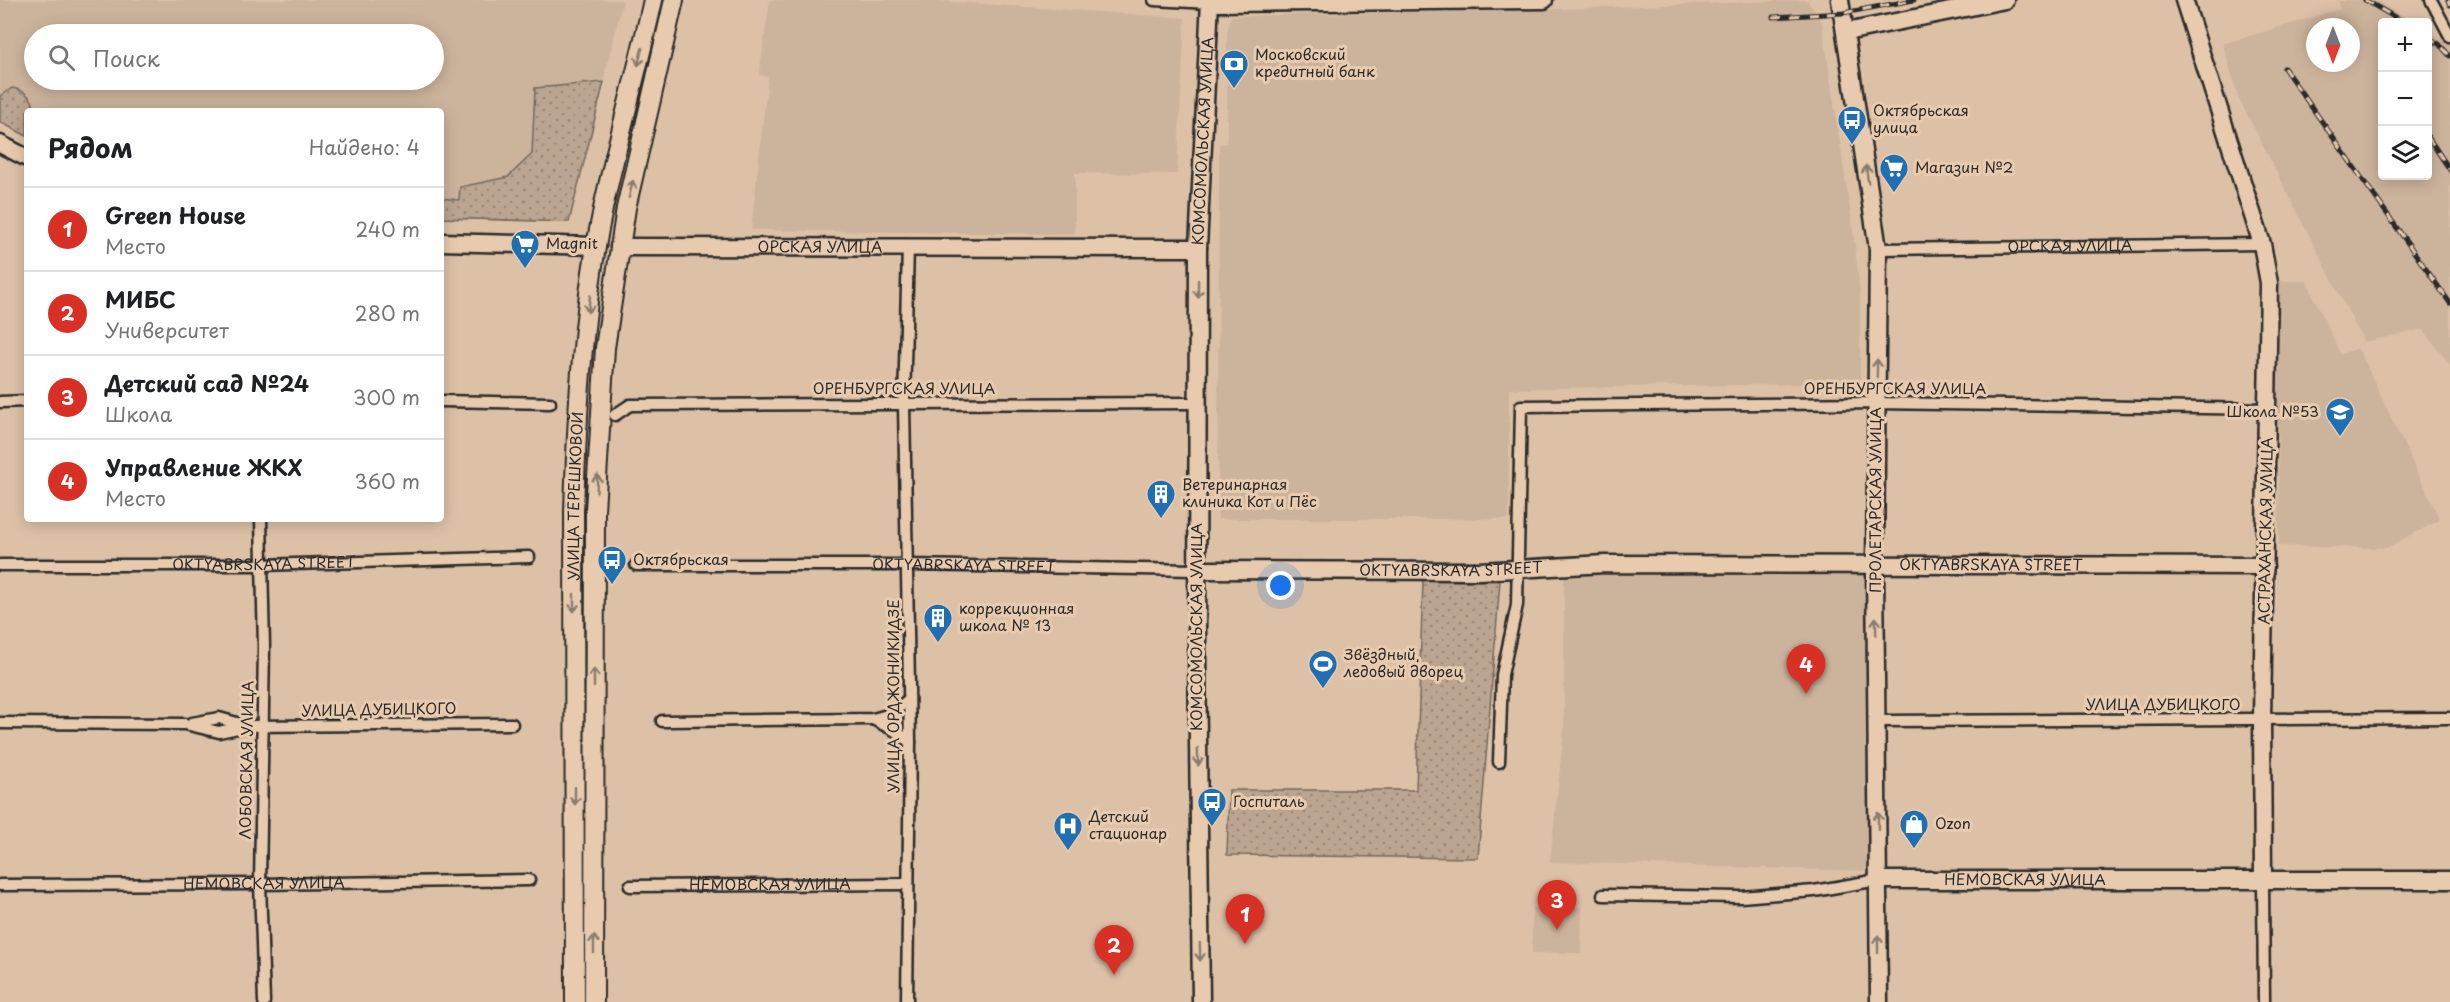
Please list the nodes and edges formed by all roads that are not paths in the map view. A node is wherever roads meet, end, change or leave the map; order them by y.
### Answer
1 (653, 0) edge
2 (674, 0) edge
3 (1154, 0) edge
4 (1544, 0) edge
5 (1840, 0) edge
6 (2005, 0) edge
7 (2184, 0) edge
8 (2431, 0) edge
9 (1516, 1) edge
10 (1210, 2) edge
11 (1846, 32) junction
12 (2450, 36) edge
13 (0, 144) edge
14 (24, 156) edge
15 (444, 242) edge
16 (2262, 244) junction
17 (597, 246) junction
18 (619, 247) junction
19 (908, 247) junction
20 (1198, 248) junction
21 (1878, 249) junction
22 (24, 401) edge
23 (444, 401) edge
24 (0, 402) edge
25 (550, 403) dead end
26 (1197, 403) junction
27 (1876, 403) junction
28 (904, 404) junction
29 (2268, 409) junction
30 (615, 415) dead end
31 (261, 522) edge
32 (529, 557) dead end
33 (0, 565) edge
34 (262, 565) junction
35 (636, 565) dead end
36 (908, 565) junction
37 (1875, 565) junction
38 (2265, 566) junction
39 (1517, 569) junction
40 (1196, 570) junction
41 (909, 699) junction
42 (2450, 718) edge
43 (873, 719) junction
44 (2262, 720) junction
45 (662, 721) dead end
46 (1877, 721) junction
47 (0, 723) edge
48 (512, 724) dead end
49 (262, 727) junction
50 (910, 742) junction
51 (1499, 762) dead end
52 (528, 880) dead end
53 (1878, 880) junction
54 (2450, 880) edge
55 (2263, 881) junction
56 (260, 884) junction
57 (908, 884) junction
58 (0, 885) edge
59 (630, 886) dead end
60 (1603, 895) dead end
61 (264, 1002) edge
62 (575, 1002) edge
63 (594, 1002) edge
64 (907, 1002) edge
65 (1201, 1002) edge
66 (1879, 1002) edge
67 (2264, 1002) edge

1 -> 17 main road, УЛИЦА ТЕРЕШКОВОЙ
18 -> 2 main road, УЛИЦА ТЕРЕШКОВОЙ
3 - 10 street
4 - 9 street
5 - 11 street, ПРОЛЕТАРСКАЯ УЛИЦА
6 - 11 street
7 - 16 street, АСТРАХАНСКАЯ УЛИЦА
8 - 12 street
9 - 10 street
10 - 20 street, КОМСОМОЛЬСКАЯ УЛИЦА
21 -> 11 street, ПРОЛЕТАРСКАЯ УЛИЦА
13 - 14 street
15 - 17 street, ОРСКАЯ УЛИЦА
16 - 21 street, ОРСКАЯ УЛИЦА
16 - 29 street, АСТРАХАНСКАЯ УЛИЦА
17 - 18 main road, ОРСКАЯ УЛИЦА
17 -> 62 main road, УЛИЦА ТЕРЕШКОВОЙ
18 - 19 street, ОРСКАЯ УЛИЦА
63 -> 18 main road, УЛИЦА ТЕРЕШКОВОЙ
19 - 20 street, ОРСКАЯ УЛИЦА
19 - 28 street, УЛИЦА ОРДЖОНИКИДЗЕ
20 -> 26 street, КОМСОМОЛЬСКАЯ УЛИЦА
27 -> 21 street, ПРОЛЕТАРСКАЯ УЛИЦА
22 - 24 street
23 - 25 street
26 - 28 street, ОРЕНБУРГСКАЯ УЛИЦА
26 - 40 street, КОМСОМОЛЬСКАЯ УЛИЦА
27 - 29 street, ОРЕНБУРГСКАЯ УЛИЦА
27 - 37 street, ПРОЛЕТАРСКАЯ УЛИЦА
27 - 39 street, ОРЕНБУРГСКАЯ УЛИЦА
28 - 30 street, ОРЕНБУРГСКАЯ УЛИЦА
28 - 36 street, УЛИЦА ОРДЖОНИКИДЗЕ
29 - 38 street, АСТРАХАНСКАЯ УЛИЦА
31 - 34 street, ЛОБОВСКАЯ УЛИЦА
32 - 34 street, OKTYABRSKAYA STREET
33 - 34 street, OKTYABRSKAYA STREET
34 - 49 street, ЛОБОВСКАЯ УЛИЦА
35 - 36 street, OKTYABRSKAYA STREET
36 - 40 street, OKTYABRSKAYA STREET
36 - 41 street, УЛИЦА ОРДЖОНИКИДЗЕ
37 - 38 street, OKTYABRSKAYA STREET
37 - 39 street, OKTYABRSKAYA STREET
46 -> 37 street, ПРОЛЕТАРСКАЯ УЛИЦА
38 - 44 street, АСТРАХАНСКАЯ УЛИЦА
39 - 40 street, OKTYABRSKAYA STREET
39 - 51 street
40 -> 65 street, КОМСОМОЛЬСКАЯ УЛИЦА
41 - 43 street
41 - 50 street, УЛИЦА ОРДЖОНИКИДЗЕ
42 - 44 street, УЛИЦА ДУБИЦКОГО
43 - 45 street
43 - 50 street
44 - 46 street, УЛИЦА ДУБИЦКОГО
44 - 55 street, АСТРАХАНСКАЯ УЛИЦА
53 -> 46 street, ПРОЛЕТАРСКАЯ УЛИЦА
47 - 49 street, УЛИЦА ДУБИЦКОГО
48 - 49 street, УЛИЦА ДУБИЦКОГО
49 - 56 street, ЛОБОВСКАЯ УЛИЦА
50 - 57 street, УЛИЦА ОРДЖОНИКИДЗЕ
52 - 56 street, НЕМОВСКАЯ УЛИЦА
53 - 55 street, НЕМОВСКАЯ УЛИЦА
53 - 60 street, НЕМОВСКАЯ УЛИЦА
66 -> 53 street, ПРОЛЕТАРСКАЯ УЛИЦА
54 - 55 street, НЕМОВСКАЯ УЛИЦА
55 - 67 street, АСТРАХАНСКАЯ УЛИЦА
56 - 58 street, НЕМОВСКАЯ УЛИЦА
56 - 61 street, ЛОБОВСКАЯ УЛИЦА
57 - 59 street, НЕМОВСКАЯ УЛИЦА
57 - 64 street, УЛИЦА ОРДЖОНИКИДЗЕ

